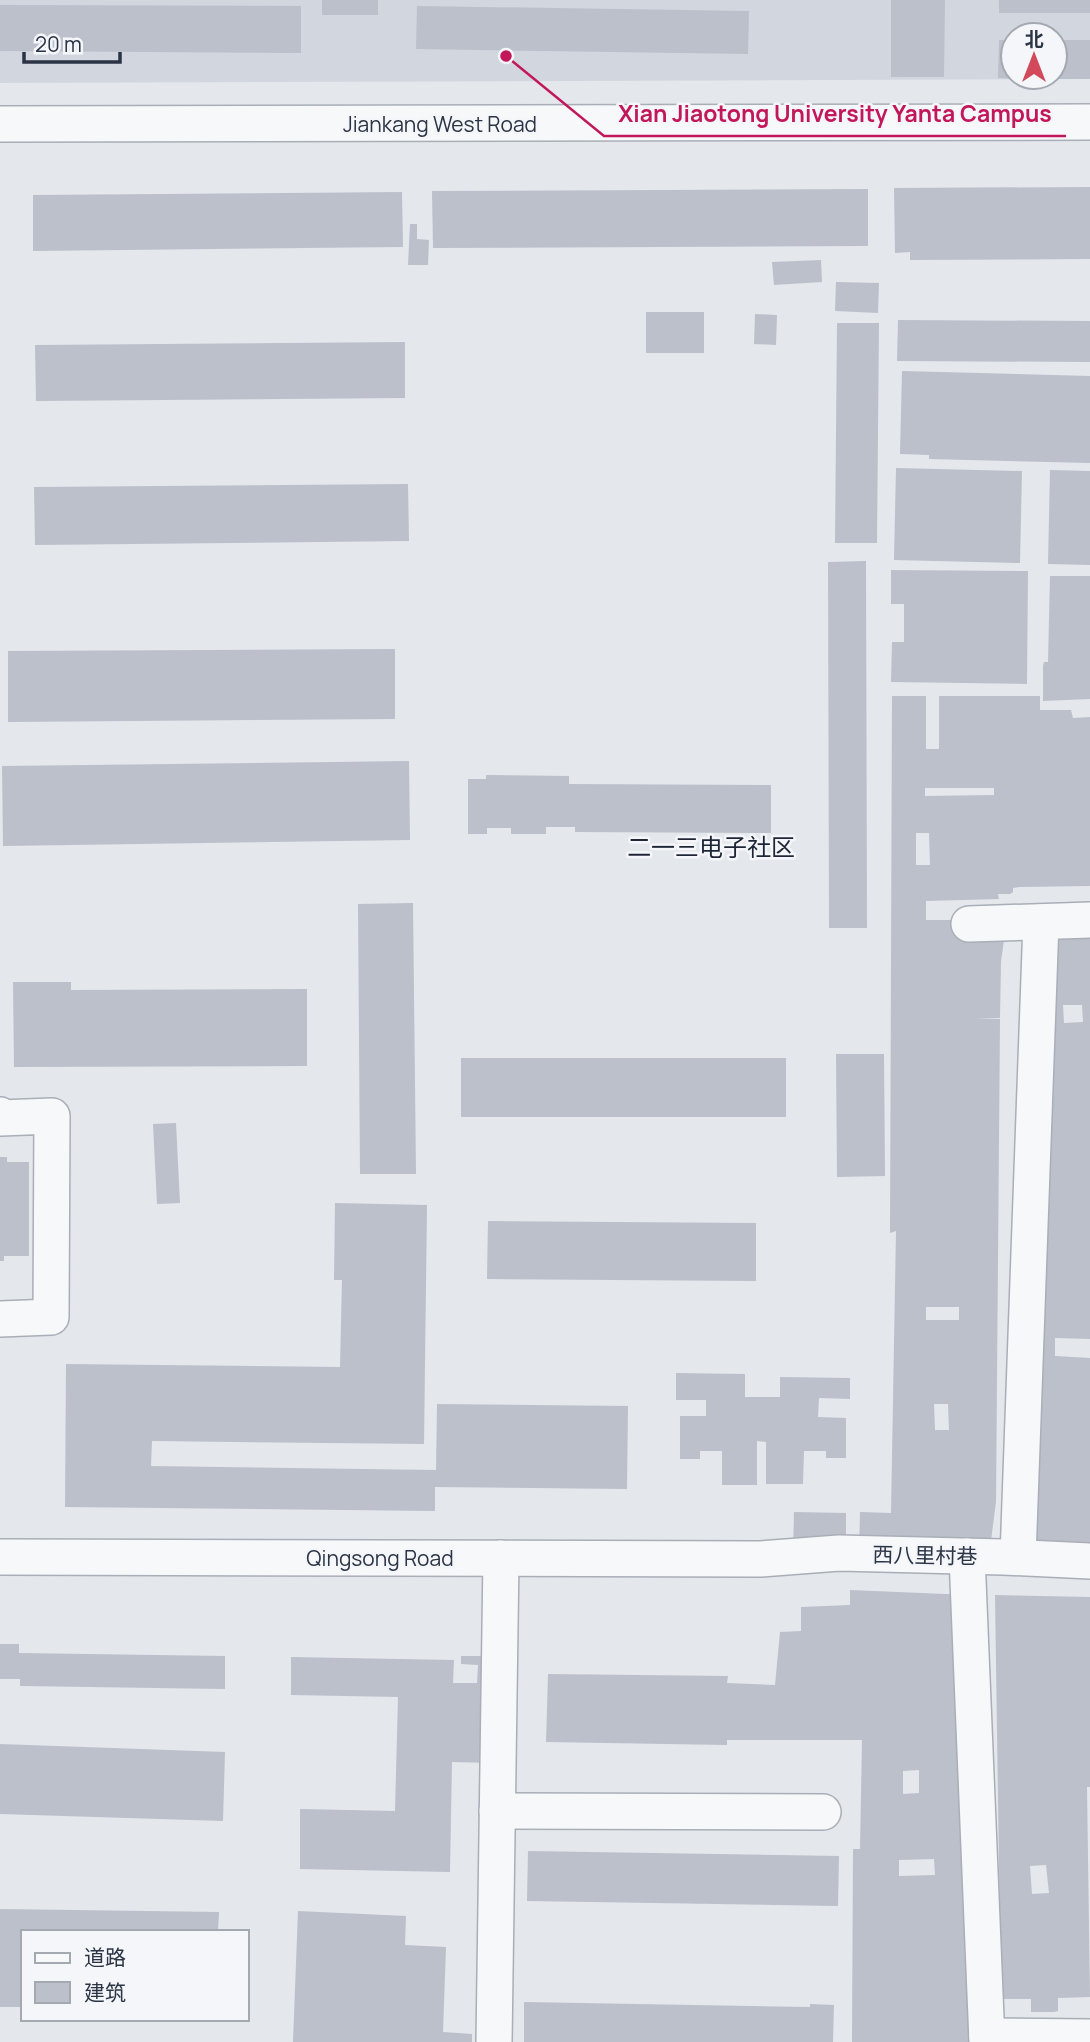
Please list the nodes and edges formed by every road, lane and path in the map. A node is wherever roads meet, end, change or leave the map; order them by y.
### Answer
1 (1090, 122) edge
2 (0, 124) edge
3 (1090, 920) edge
4 (1041, 922) junction
5 (969, 925) dead end
6 (0, 1115) edge
7 (0, 1319) edge
8 (967, 1556) junction
9 (1018, 1557) junction
10 (0, 1558) edge
11 (501, 1558) junction
12 (760, 1559) joint
13 (1090, 1561) edge
14 (498, 1811) junction
15 (822, 1812) dead end
16 (1090, 2037) edge
17 (987, 2039) edge
18 (494, 2042) edge

1 - 2 street, Jiankang West Road
3 - 4 street
4 - 5 street
4 - 9 street
6 - 7 street
8 - 9 street, 西八里村巷
8 - 12 street, 西八里村巷
8 - 17 street
9 - 13 street, 西八里村巷
10 - 11 street, Qingsong Road
11 - 12 street, Qingsong Road
11 - 14 street
14 - 15 street
14 - 18 street
16 - 17 street

